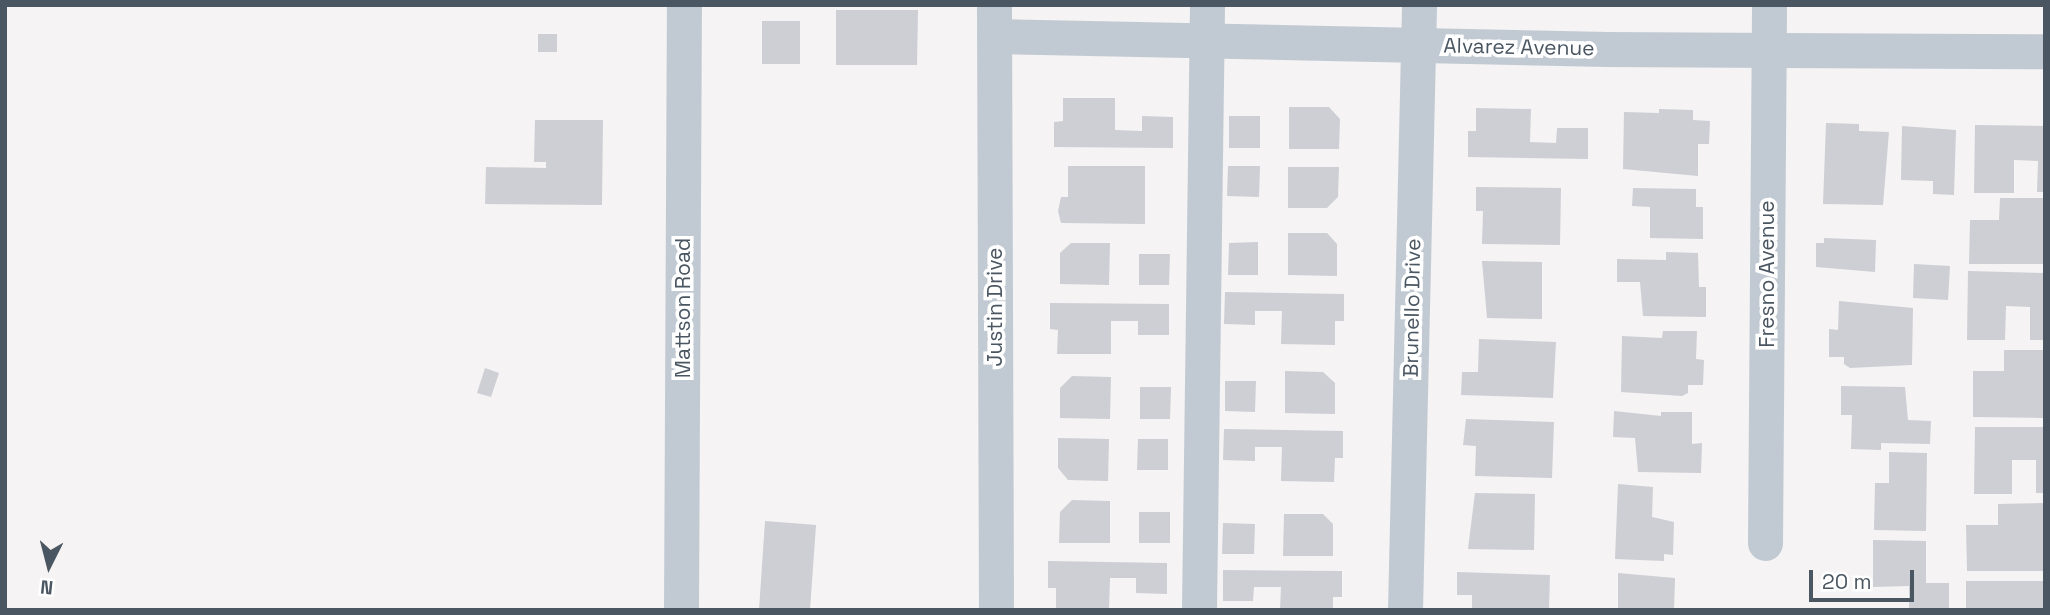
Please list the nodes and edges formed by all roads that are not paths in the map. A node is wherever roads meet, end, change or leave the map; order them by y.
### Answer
1 (684, 5) edge
2 (1419, 5) edge
3 (1769, 5) edge
4 (994, 21) edge
5 (1206, 22) edge
6 (1419, 45) junction
7 (1768, 51) junction
8 (2045, 51) edge
9 (1765, 542) dead end
10 (681, 610) edge
11 (996, 610) edge
12 (1199, 610) edge
13 (1405, 610) edge

1 - 10 street, Mattson Road
2 - 6 street, Brunello Drive
3 - 7 street, Fresno Avenue
4 - 5 street, Alvarez Avenue
4 - 11 street, Justin Drive
5 - 6 street, Alvarez Avenue
5 - 12 street
6 - 7 street, Alvarez Avenue
6 - 13 street, Brunello Drive
7 - 8 street, Alvarez Avenue
7 - 9 street, Fresno Avenue

